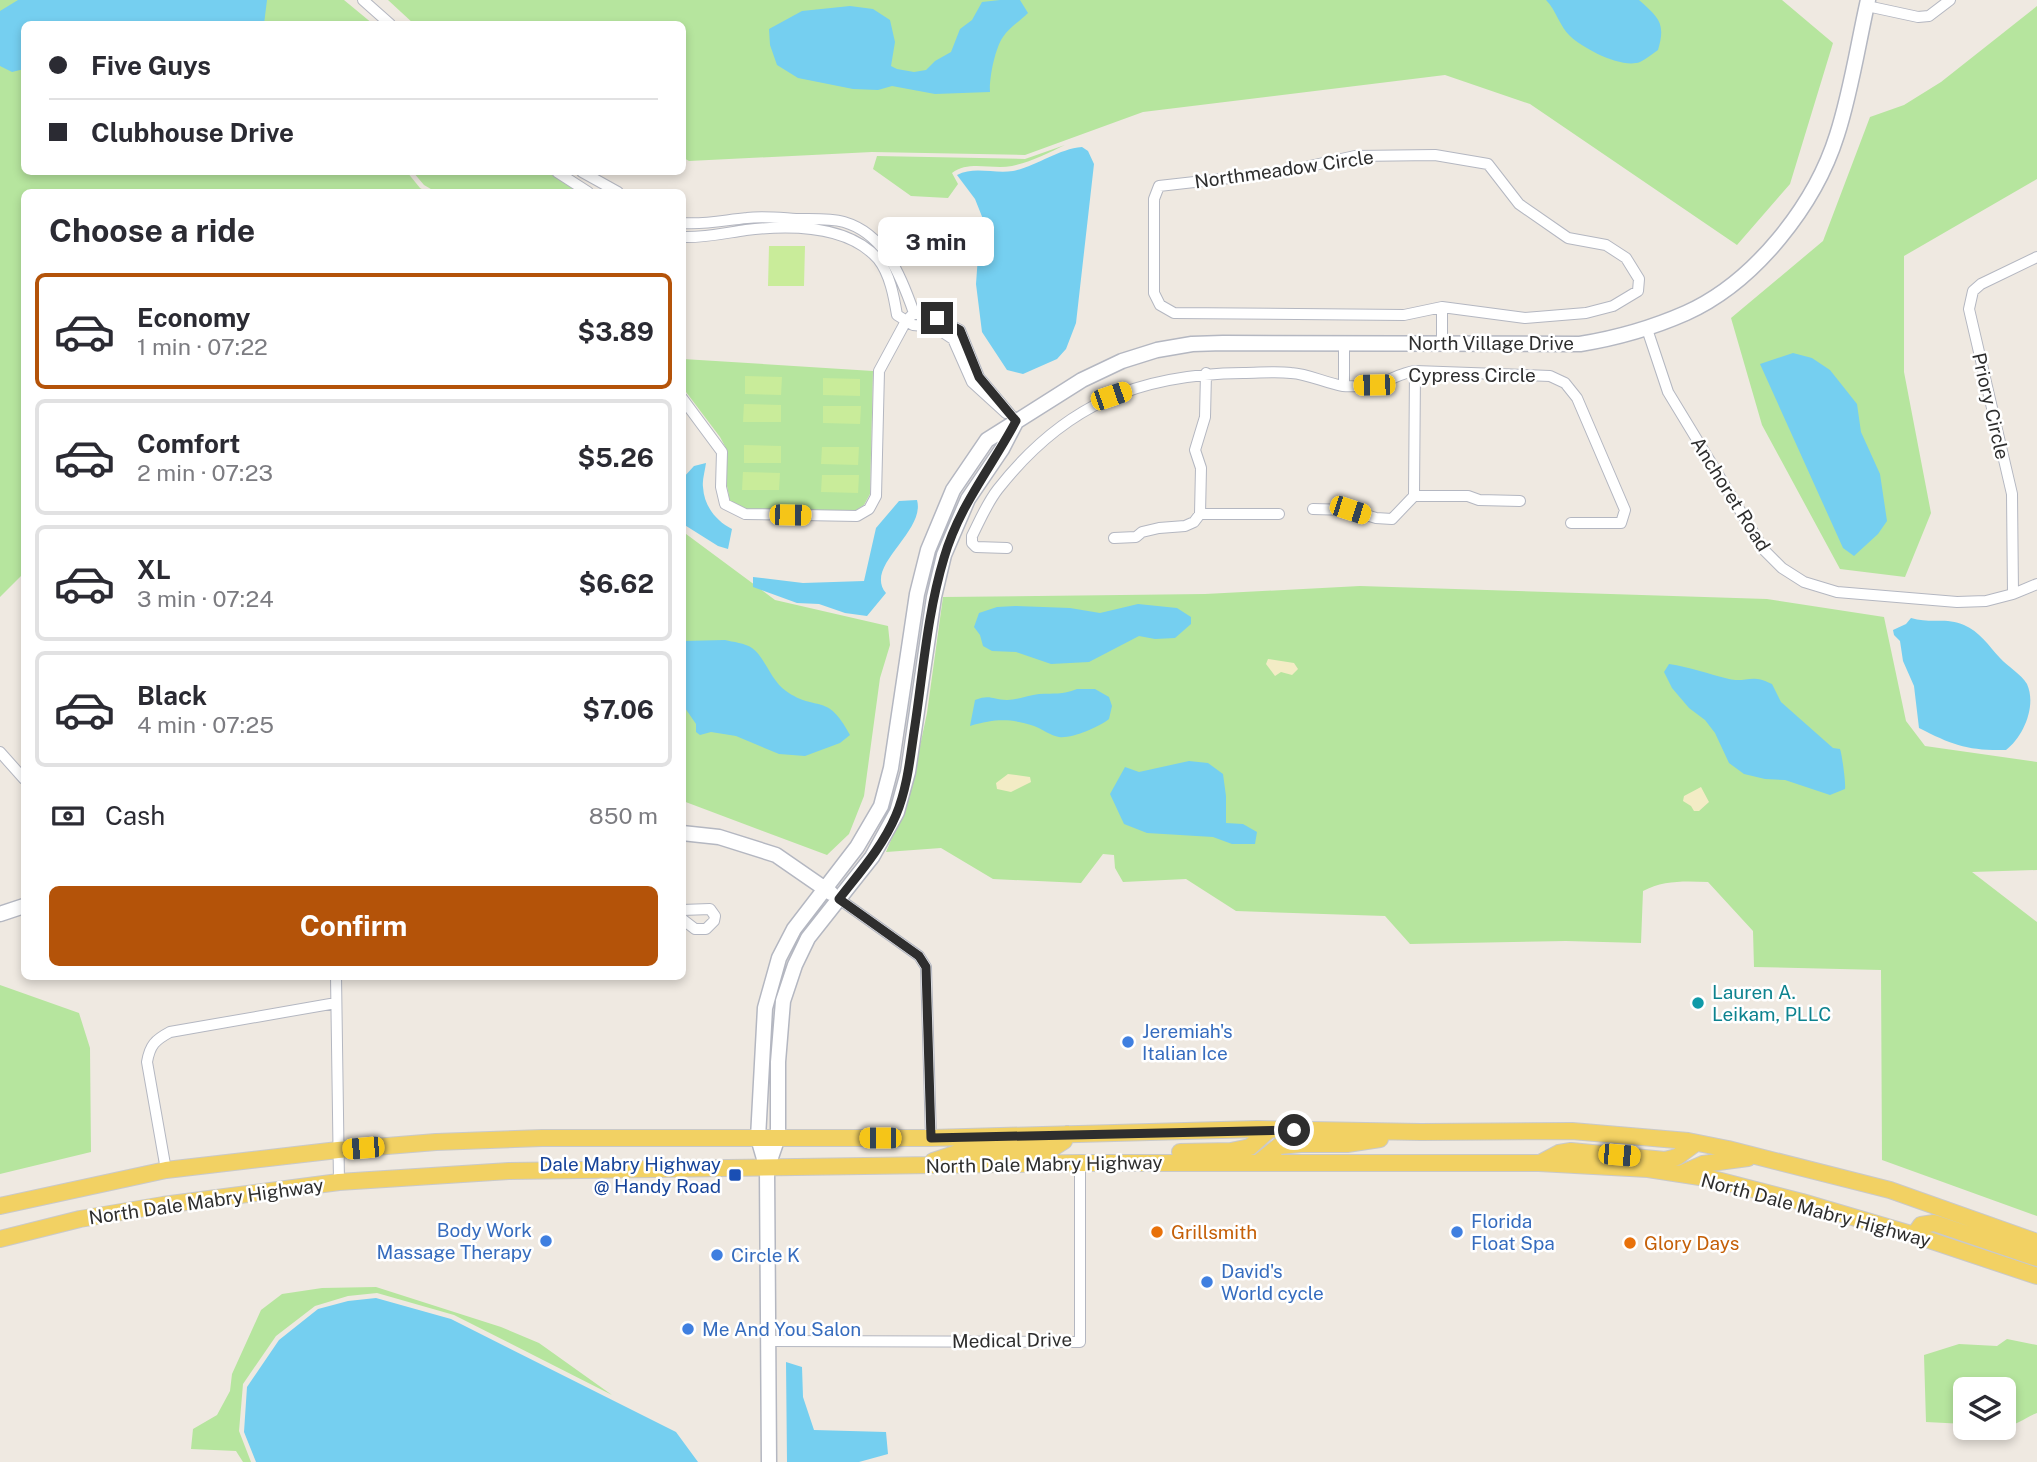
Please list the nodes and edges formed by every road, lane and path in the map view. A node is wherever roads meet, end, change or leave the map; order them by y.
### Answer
1 (363, 0) edge
2 (1950, 0) edge
3 (1867, 3) edge
4 (387, 21) edge
5 (562, 175) edge
6 (585, 175) edge
7 (584, 189) edge
8 (601, 189) edge
9 (686, 223) edge
10 (686, 237) edge
11 (2037, 257) edge
12 (1442, 307) junction
13 (914, 313) junction
14 (906, 321) junction
15 (1647, 329) junction
16 (1344, 344) junction
17 (1442, 344) junction
18 (1415, 371) junction
19 (1206, 373) junction
20 (1344, 386) junction
21 (686, 403) edge
22 (1016, 421) junction
23 (1414, 496) junction
24 (1520, 501) dead end
25 (1313, 509) dead end
26 (1200, 514) junction
27 (1279, 514) dead end
28 (1572, 523) dead end
29 (1114, 538) dead end
30 (1007, 548) dead end
31 (2037, 584) edge
32 (2013, 594) junction
33 (0, 752) edge
34 (21, 776) edge
35 (686, 833) edge
36 (825, 889) junction
37 (839, 899) junction
38 (21, 906) edge
39 (686, 910) edge
40 (0, 914) edge
41 (686, 922) edge
42 (336, 980) edge
43 (336, 1003) junction
44 (765, 1008) junction
45 (782, 1013) junction
46 (1269, 1130) junction
47 (1421, 1132) junction
48 (1067, 1134) junction
49 (778, 1137) junction
50 (758, 1138) junction
51 (931, 1138) junction
52 (1696, 1143) junction
53 (338, 1150) junction
54 (1761, 1156) junction
55 (1080, 1163) junction
56 (1258, 1163) junction
57 (1539, 1163) junction
58 (921, 1165) junction
59 (767, 1168) junction
60 (166, 1170) junction
61 (1680, 1174) junction
62 (339, 1182) junction
63 (0, 1206) edge
64 (1914, 1235) junction
65 (0, 1239) edge
66 (2037, 1242) edge
67 (2037, 1258) edge
68 (2037, 1276) edge
69 (769, 1341) junction
70 (769, 1462) edge

1 - 4 street
2 - 3 street
3 - 15 street, North Village Drive
5 - 7 street
6 - 8 street
9 - 13 street
10 - 14 street
11 - 32 street, Priory Circle
12 - 12 street, Northmeadow Circle
12 - 17 street
13 - 14 street
13 - 22 street
14 - 21 street
14 - 22 street
15 - 17 street, North Village Drive
15 - 32 street, Anchoret Road
16 - 17 street, North Village Drive
16 - 20 street
16 - 22 street, North Village Drive
18 - 20 street, Cypress Circle
18 - 23 street
18 - 28 street, Cypress Circle
19 - 20 street, Cypress Circle
19 - 26 street
19 - 30 street, Cypress Circle
22 - 36 street, North Village Drive
22 - 37 street
23 - 24 street
23 - 25 street
26 - 27 street
26 - 29 street
31 - 32 street, Anchoret Road
33 - 34 street
35 - 36 street
36 - 37 street
36 - 44 street, North Village Drive
37 - 45 street
37 - 51 street
38 - 40 street
39 - 41 street
42 - 43 street
43 - 53 street
43 - 60 street
44 - 45 street
44 - 50 street, North Village Drive
45 - 49 street
46 - 47 main road, North Dale Mabry Highway
46 - 48 main road, North Dale Mabry Highway
46 - 55 main road
47 - 52 main road, North Dale Mabry Highway
47 - 56 main road
48 - 51 main road, North Dale Mabry Highway
48 - 58 main road
49 - 50 main road, North Dale Mabry Highway
49 - 51 main road, North Dale Mabry Highway
49 - 59 street
50 - 53 main road, North Dale Mabry Highway
50 - 59 street, North Village Drive
52 - 54 main road, North Dale Mabry Highway
52 - 57 main road
53 - 60 main road, North Dale Mabry Highway
53 - 62 street
54 - 61 main road
54 - 66 main road, North Dale Mabry Highway
55 - 56 main road, North Dale Mabry Highway
55 - 58 main road, North Dale Mabry Highway
55 - 69 street, Medical Drive
56 - 57 main road, North Dale Mabry Highway
57 - 61 main road, North Dale Mabry Highway
58 - 59 main road, North Dale Mabry Highway
59 - 62 main road, North Dale Mabry Highway
59 - 69 street
60 - 63 main road, North Dale Mabry Highway
61 - 64 main road, North Dale Mabry Highway
62 - 65 main road, North Dale Mabry Highway
64 - 67 main road
64 - 68 main road, North Dale Mabry Highway
69 - 70 street

